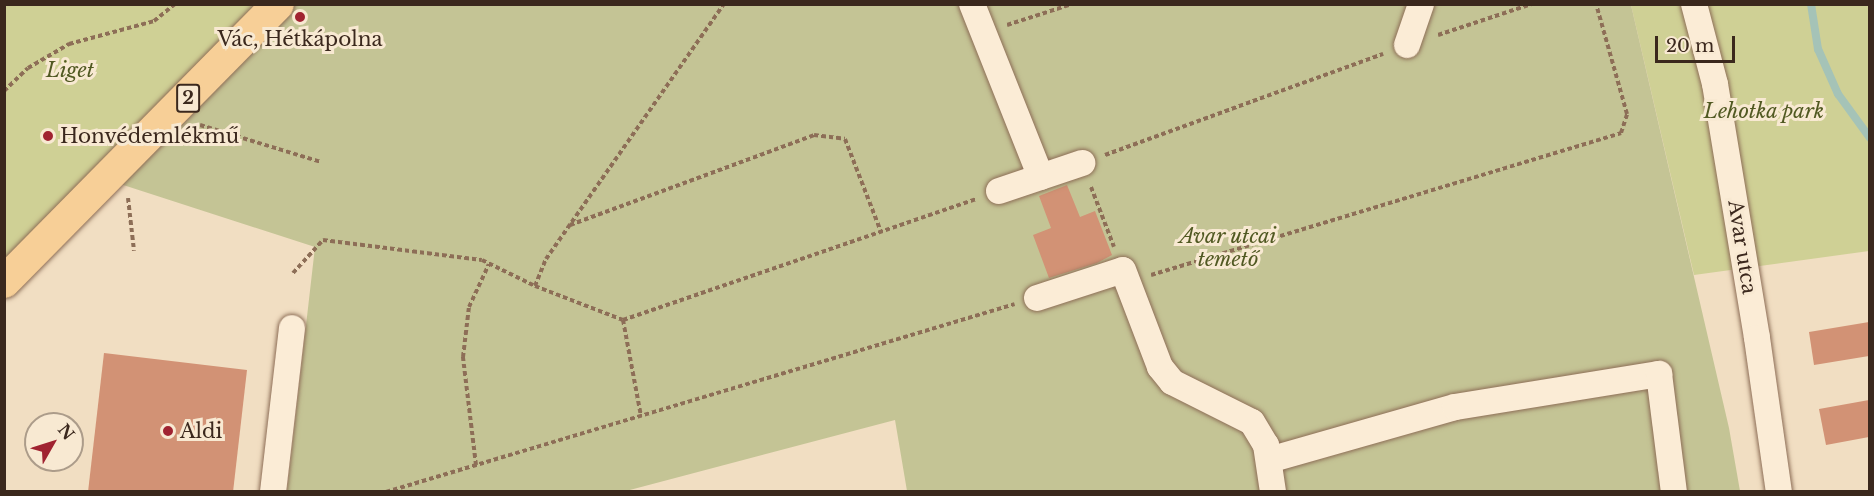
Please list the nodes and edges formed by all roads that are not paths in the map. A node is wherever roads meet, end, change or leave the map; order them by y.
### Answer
1 (278, 4) edge
2 (972, 4) edge
3 (1421, 4) edge
4 (1694, 4) edge
5 (1407, 45) road end
6 (1082, 163) road end
7 (1041, 177) junction
8 (999, 191) road end
9 (4, 282) edge
10 (1037, 298) road end
11 (292, 328) dead end
12 (1269, 460) junction
13 (273, 492) edge
14 (1273, 492) edge
15 (1674, 492) edge
16 (1779, 492) edge

1 - 9 main road, 2
2 - 7 street
3 - 5 street
4 - 16 street, Avar utca
6 - 7 street
7 - 8 street
10 - 12 street
11 - 13 street
12 - 14 street
12 - 15 street

